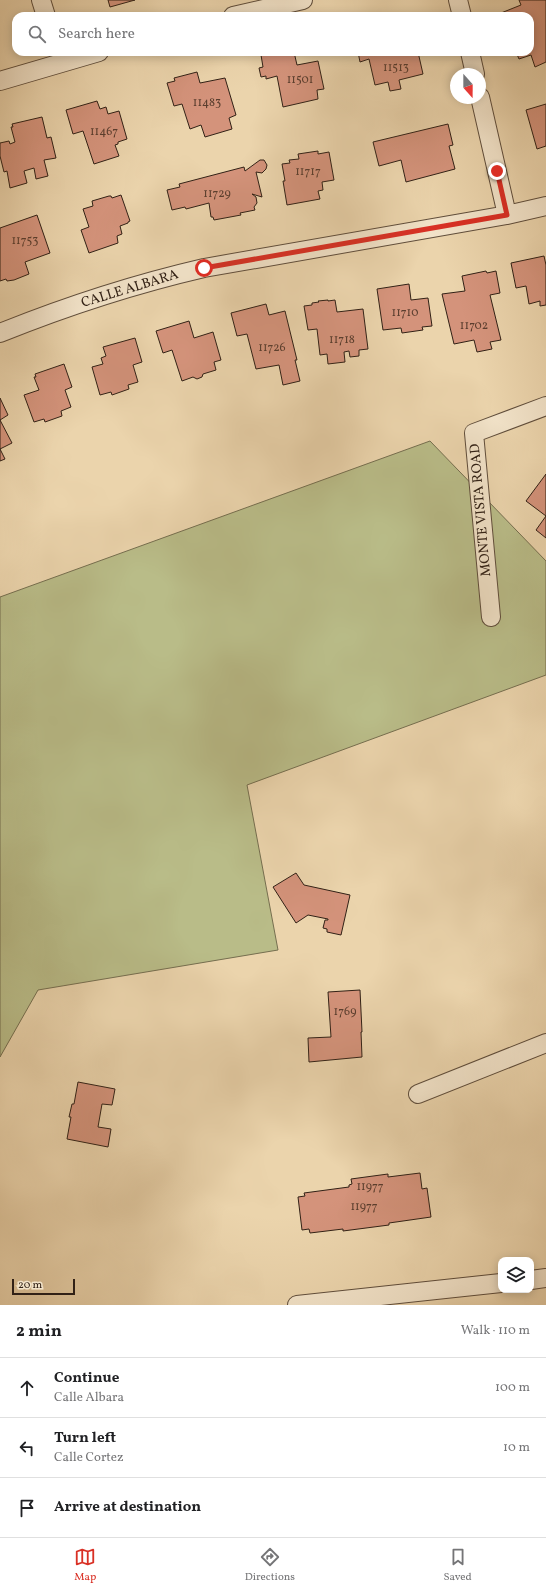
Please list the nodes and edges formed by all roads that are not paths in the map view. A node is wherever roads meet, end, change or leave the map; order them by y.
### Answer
1 (41, 0) edge
2 (303, 0) edge
3 (458, 0) edge
4 (255, 5) edge
5 (45, 12) edge
6 (241, 12) edge
7 (461, 12) edge
8 (471, 56) edge
9 (58, 57) edge
10 (474, 68) edge
11 (0, 81) edge
12 (482, 104) edge
13 (546, 206) edge
14 (507, 215) junction
15 (0, 333) edge
16 (546, 406) edge
17 (491, 617) dead end
18 (546, 1043) edge
19 (418, 1094) dead end
20 (546, 1278) edge
21 (534, 1280) edge
22 (498, 1283) edge
23 (297, 1305) edge

1 - 5 street
2 - 4 street
3 - 7 street
4 - 6 street
8 - 10 street
9 - 11 street
12 - 14 street
13 - 14 street, CALLE ALBARA
14 - 15 street, CALLE ALBARA
16 - 17 street, MONTE VISTA ROAD
18 - 19 street
20 - 21 street
22 - 23 street

